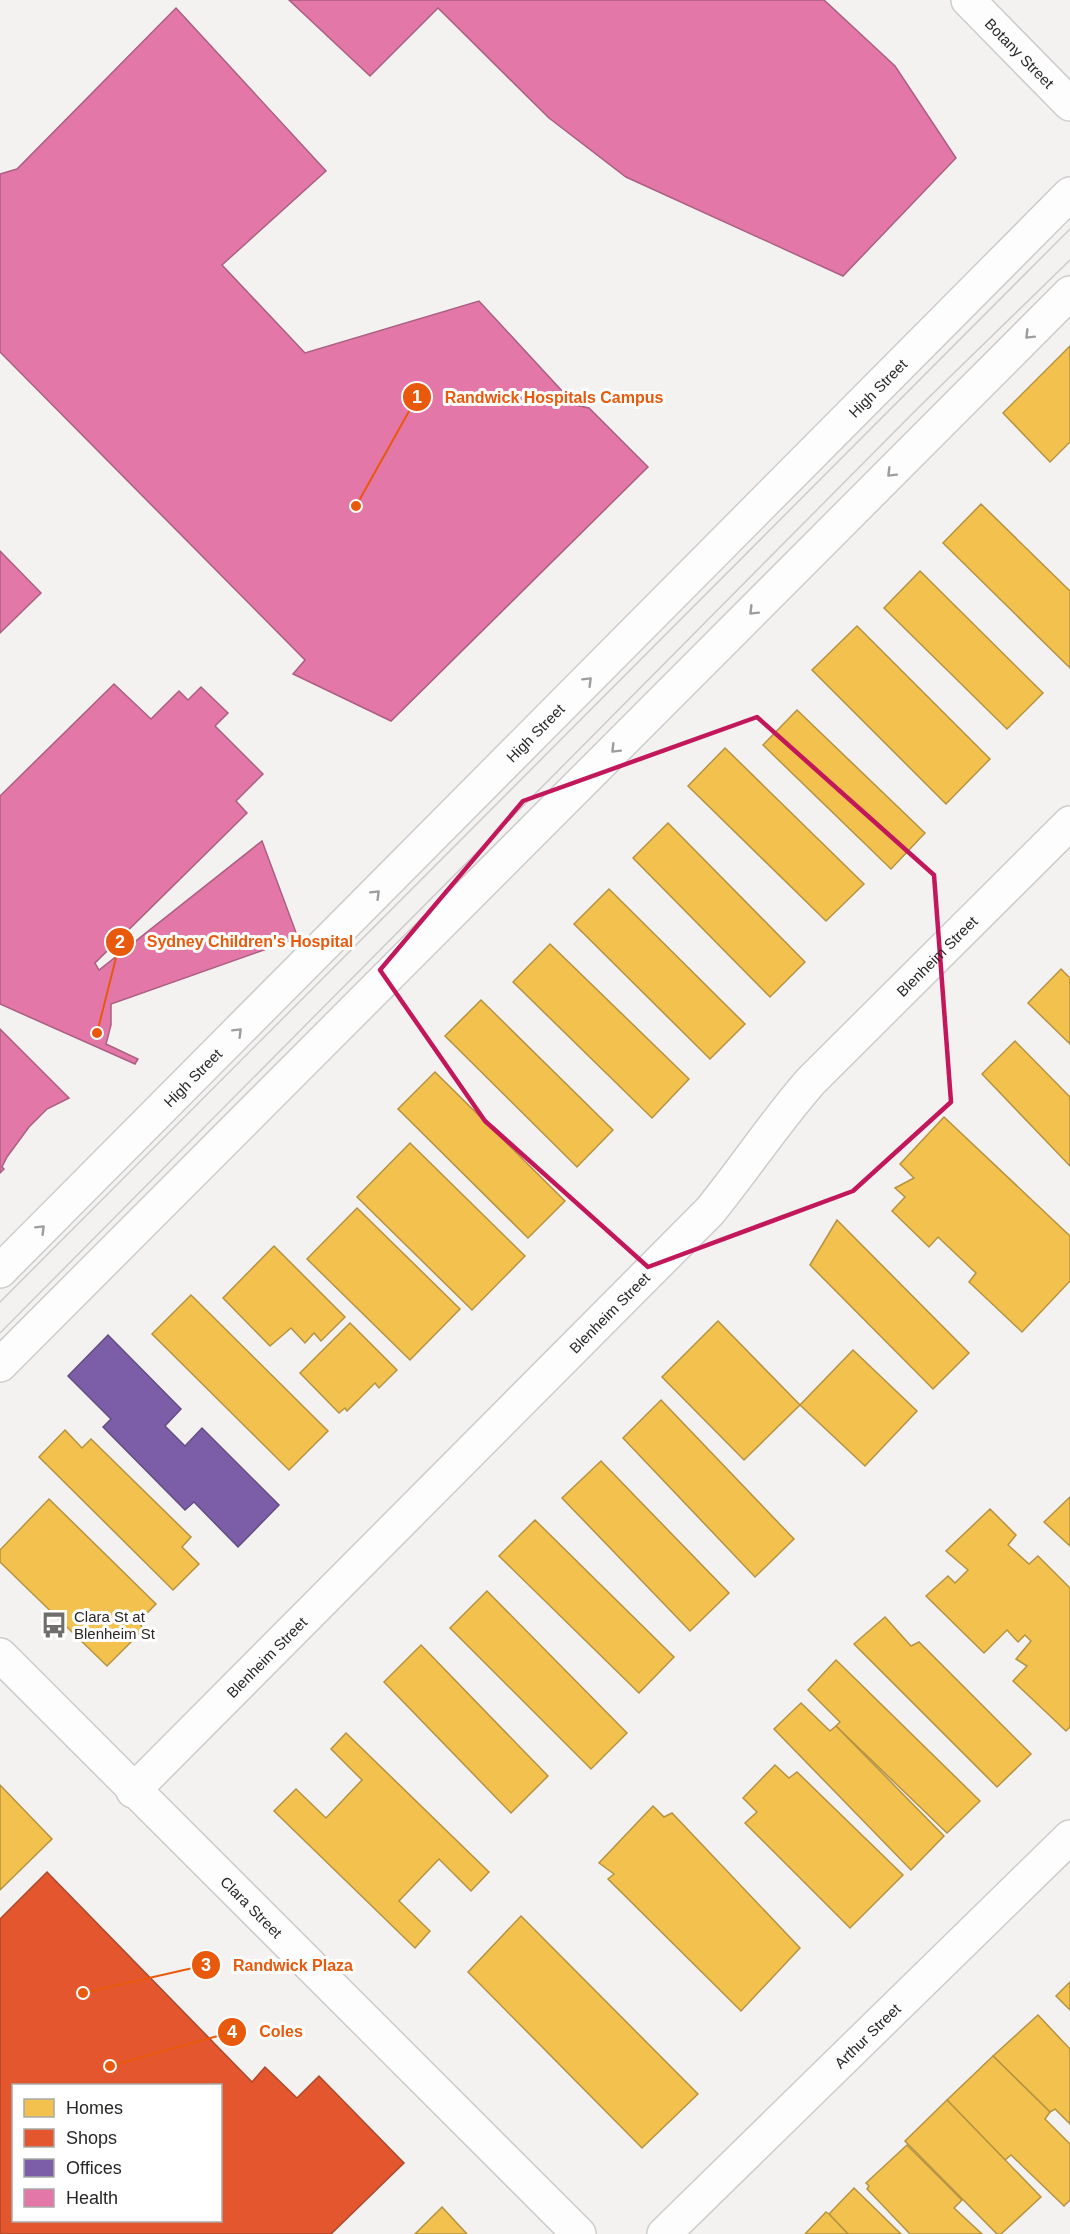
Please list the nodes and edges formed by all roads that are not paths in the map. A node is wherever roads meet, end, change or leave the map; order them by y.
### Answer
1 (968, 0) edge
2 (1070, 104) edge
3 (1070, 194) edge
4 (1070, 293) edge
5 (1070, 823) edge
6 (0, 1271) edge
7 (0, 1365) edge
8 (0, 1655) edge
9 (133, 1791) junction
10 (1070, 1837) edge
11 (579, 2234) edge
12 (664, 2234) edge

1 - 2 street, Botany Street
6 -> 3 street, High Street
4 -> 7 street
5 - 9 street, Blenheim Street
8 - 9 street, Clara Street
9 - 11 street, Clara Street
10 - 12 street, Arthur Street

